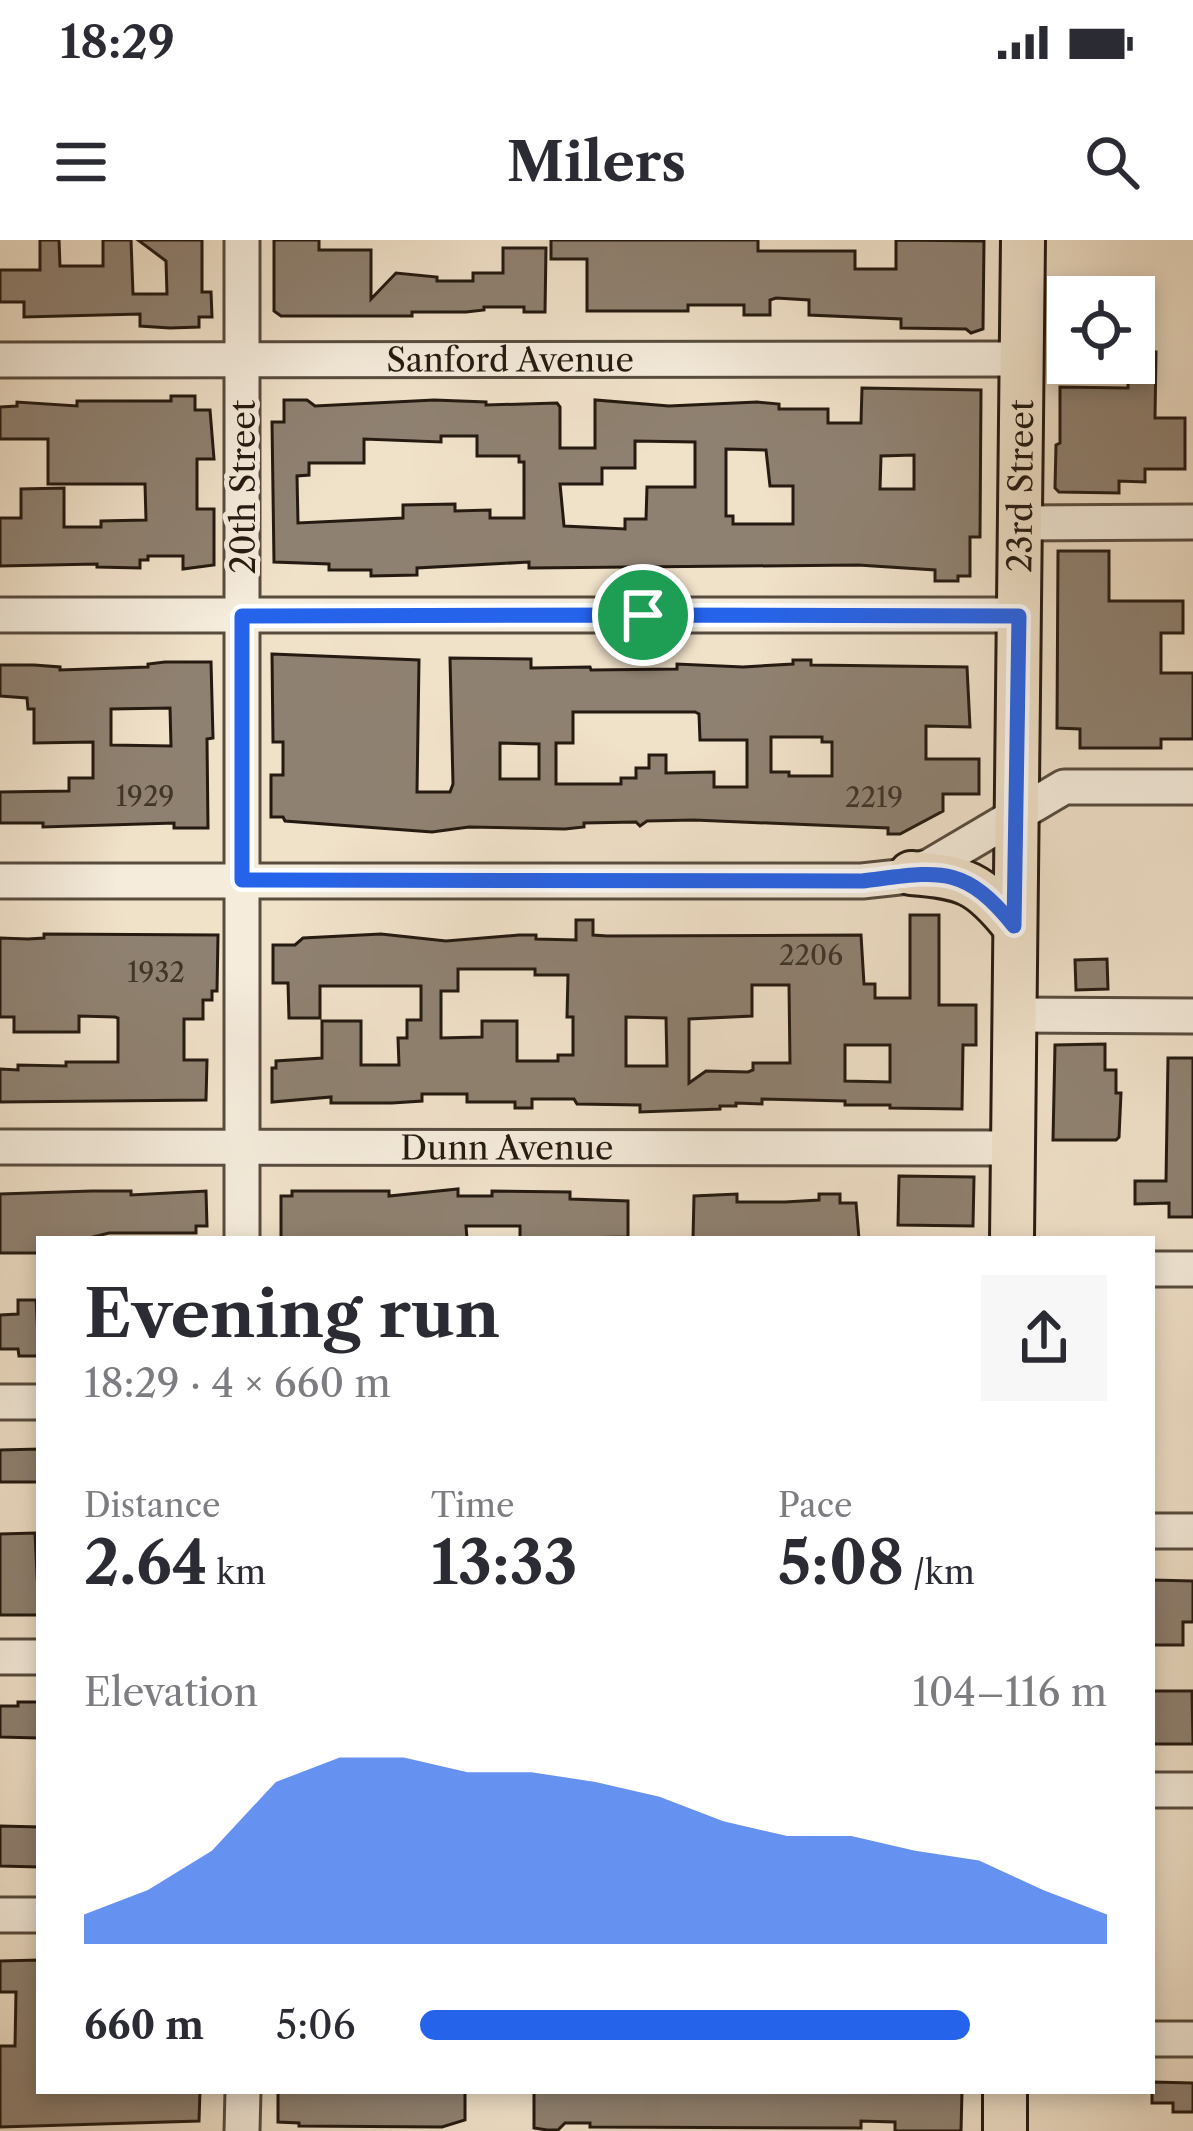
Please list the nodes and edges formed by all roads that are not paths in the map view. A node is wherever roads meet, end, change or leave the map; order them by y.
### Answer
1 (242, 240) edge
2 (1023, 240) edge
3 (1022, 359) junction
4 (0, 360) edge
5 (243, 360) junction
6 (1193, 522) edge
7 (1020, 523) junction
8 (0, 615) edge
9 (242, 616) junction
10 (1019, 616) junction
11 (1193, 787) edge
12 (1016, 816) junction
13 (911, 873) junction
14 (0, 880) edge
15 (242, 880) junction
16 (1014, 926) junction
17 (1014, 1015) junction
18 (1193, 1016) edge
19 (0, 1148) edge
20 (242, 1148) junction
21 (1013, 1148) junction
22 (242, 1236) edge
23 (1012, 1236) edge
24 (1155, 1269) edge
25 (1193, 1269) edge
26 (0, 1402) edge
27 (36, 1402) edge
28 (1155, 1531) edge
29 (1193, 1531) edge
30 (0, 1657) edge
31 (36, 1657) edge
32 (1155, 1790) edge
33 (1193, 1790) edge
34 (0, 1915) edge
35 (36, 1915) edge
36 (1155, 2039) edge
37 (1193, 2039) edge
38 (242, 2094) edge
39 (1005, 2094) edge
40 (242, 2131) edge
41 (1005, 2131) edge

1 - 5 street, 20th Street
2 - 3 main road, 23rd Street
3 - 5 street, Sanford Avenue
3 - 7 main road, 23rd Street
4 - 5 street, Sanford Avenue
5 - 9 street, 20th Street
6 - 7 street
7 - 10 main road, 23rd Street
8 - 9 street
9 - 10 street
9 - 15 street, 20th Street
10 - 12 main road, 23rd Street
11 - 12 street
12 - 13 street
12 - 16 main road, 23rd Street
13 - 15 street
13 - 16 main road
14 - 15 street
15 - 20 street, 20th Street
16 - 17 main road, 23rd Street
17 - 18 street
17 - 21 main road, 23rd Street
19 - 20 street, Dunn Avenue
20 - 21 street, Dunn Avenue
20 - 22 street, 20th Street
21 - 23 main road, 23rd Street
24 - 25 street
26 - 27 street
28 - 29 street
30 - 31 street
32 - 33 street
34 - 35 street
36 - 37 street
38 - 40 street
39 - 41 main road

